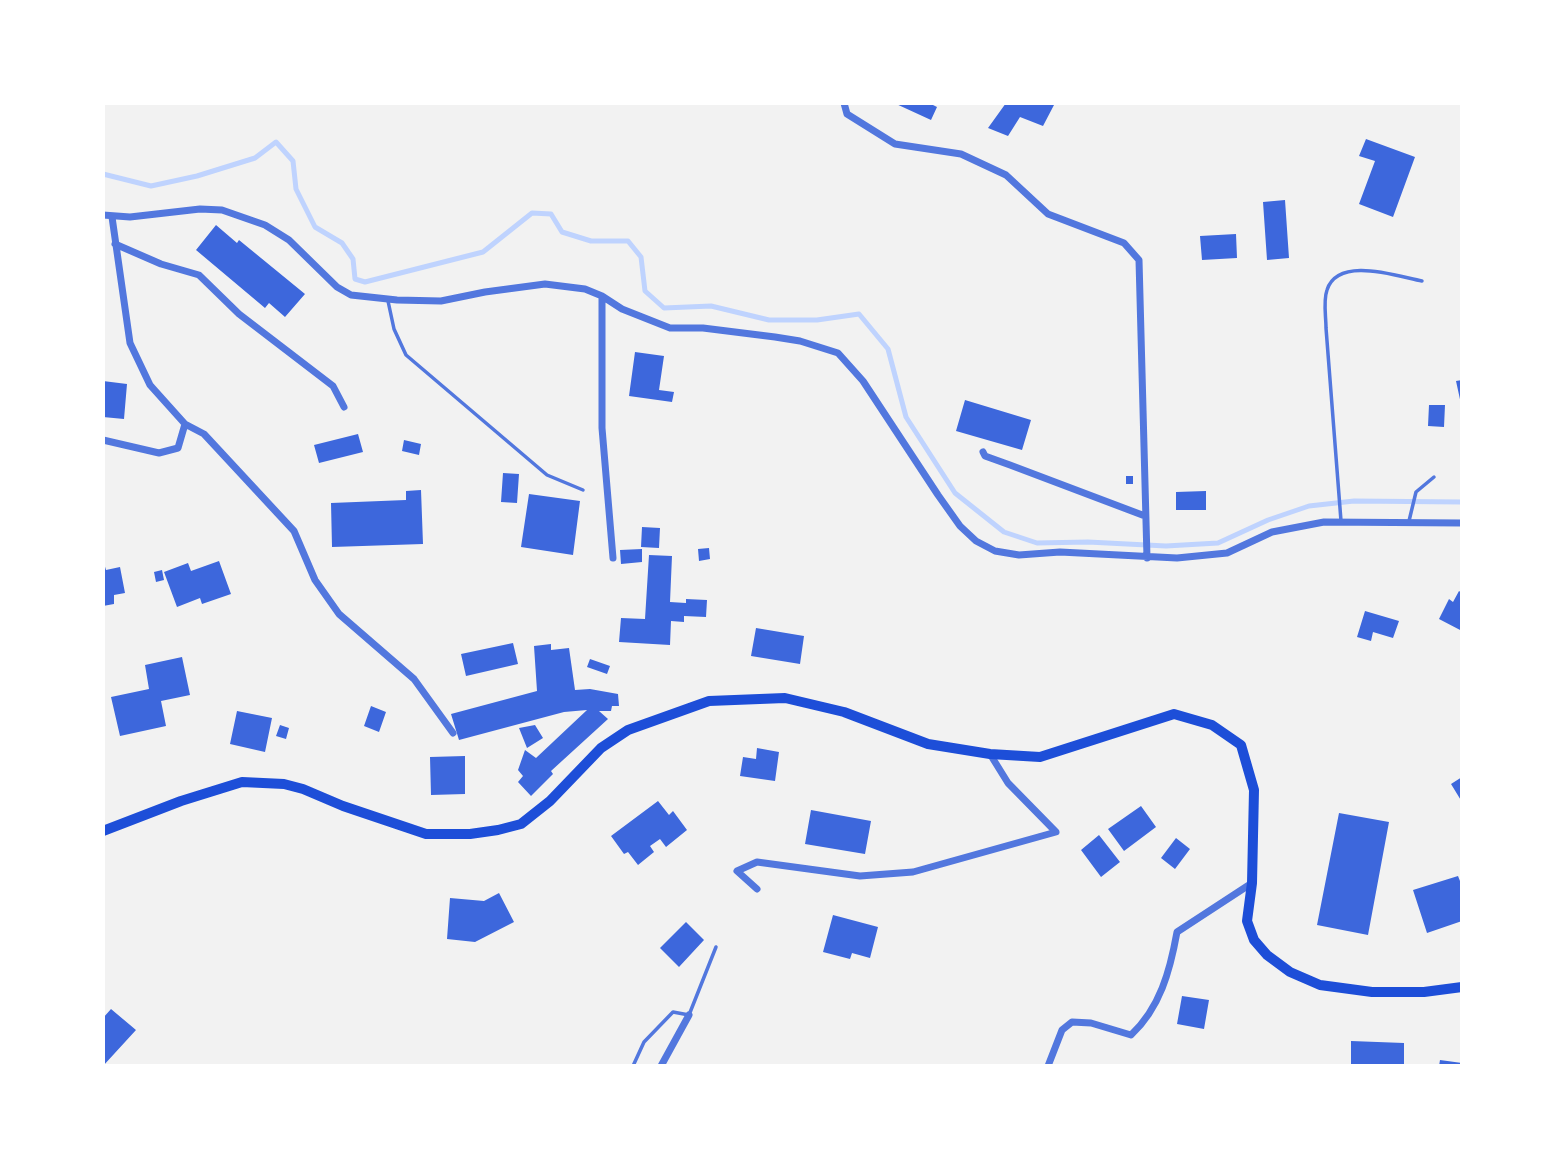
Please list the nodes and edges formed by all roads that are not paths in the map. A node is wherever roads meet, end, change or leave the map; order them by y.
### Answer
1 (844, 103) edge
2 (107, 216) edge
3 (116, 244) junction
4 (1422, 281) dead end
5 (602, 296) junction
6 (388, 299) junction
7 (344, 407) dead end
8 (185, 424) junction
9 (103, 440) edge
10 (983, 452) dead end
11 (1434, 477) dead end
12 (583, 490) dead end
13 (1145, 516) junction
14 (1341, 523) junction
15 (1409, 523) junction
16 (1462, 523) edge
17 (1147, 556) junction
18 (612, 558) dead end
19 (453, 733) dead end
20 (990, 754) junction
21 (103, 831) edge
22 (1252, 883) junction
23 (757, 889) dead end
24 (716, 947) dead end
25 (1462, 988) edge
26 (689, 1015) junction
27 (633, 1066) edge
28 (661, 1066) edge
29 (1048, 1066) edge

1 - 13 street
2 - 3 street
2 - 6 street
3 - 7 street
3 - 8 street
4 - 14 lane
5 - 6 street
5 - 17 street
5 - 18 street
6 - 12 lane
8 - 9 street
8 - 19 street
10 - 13 street
11 - 15 lane
13 - 17 street
14 - 15 street
14 - 17 street
15 - 16 street
20 - 21 main road
20 - 22 main road
20 - 23 street
22 - 25 main road
22 - 29 street
24 - 26 lane
26 - 27 lane
26 - 28 street

